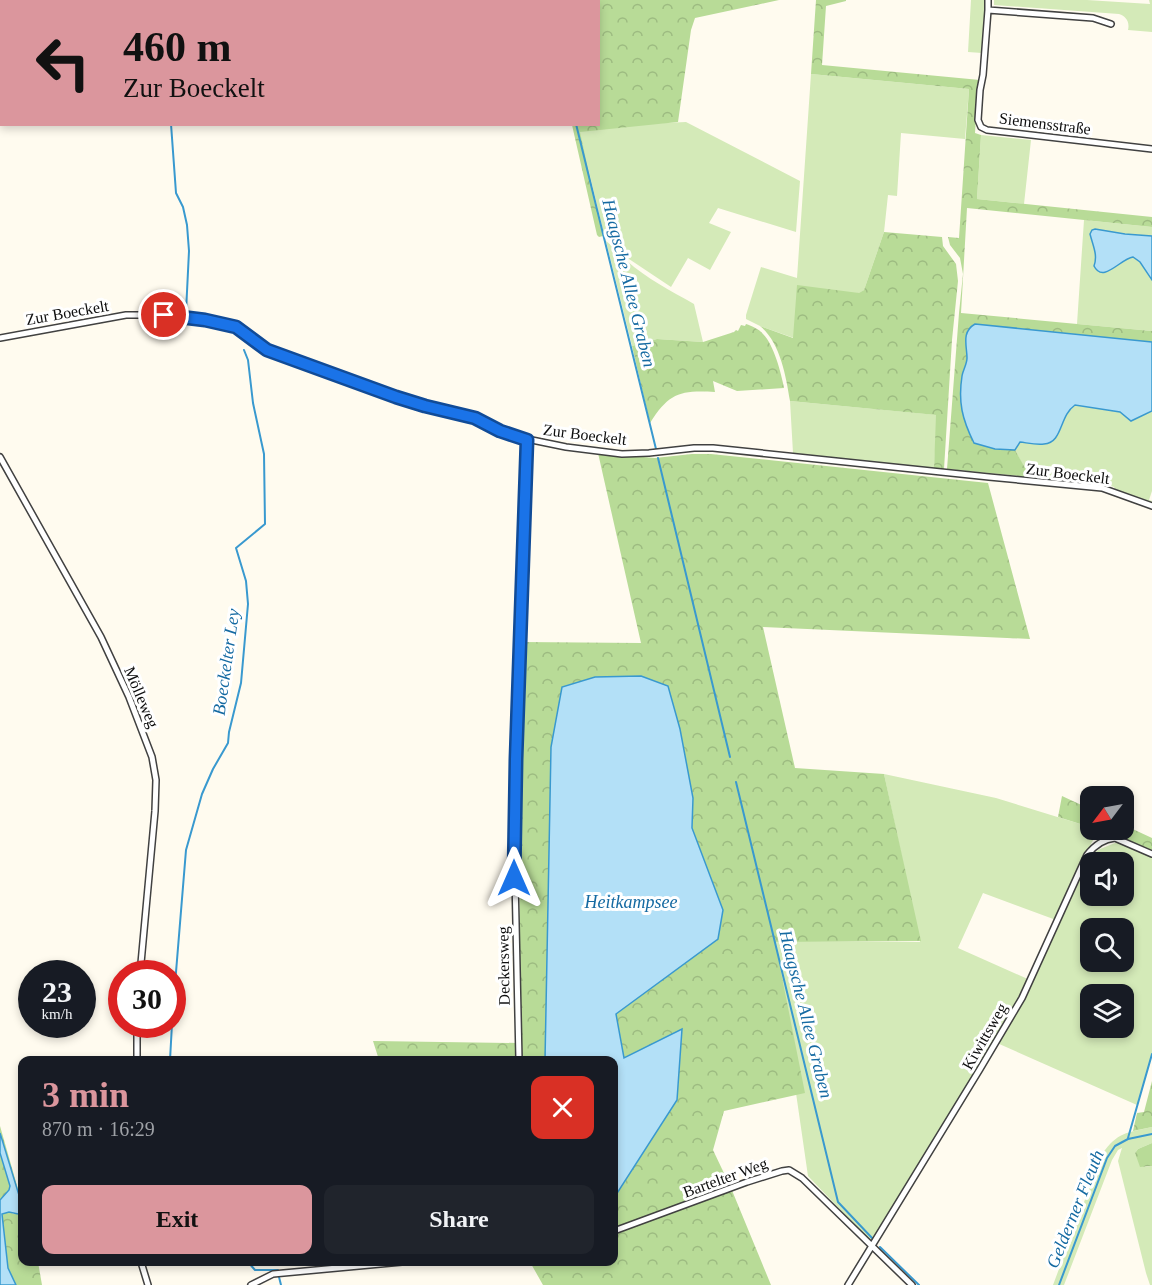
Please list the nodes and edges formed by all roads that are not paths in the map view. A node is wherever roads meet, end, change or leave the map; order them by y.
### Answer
1 (988, 0) edge
2 (988, 10) junction
3 (1111, 24) dead end
4 (1152, 149) edge
5 (0, 338) edge
6 (527, 440) junction
7 (0, 457) edge
8 (1152, 506) edge
9 (1152, 854) edge
10 (141, 960) edge
11 (137, 1038) edge
12 (137, 1056) edge
13 (519, 1056) edge
14 (618, 1230) edge
15 (872, 1245) junction
16 (142, 1266) edge
17 (359, 1266) edge
18 (148, 1285) edge
19 (250, 1285) edge
20 (848, 1285) edge
21 (912, 1285) edge

1 - 2 street, Siemensstraße
2 - 3 street
2 - 4 street, Siemensstraße
5 - 6 street, Zur Boeckelt
6 - 8 street, Zur Boeckelt
6 - 13 street, Deckersweg
7 - 10 street, Mölleweg
9 - 15 street, Kiwittsweg
11 - 12 street
14 - 15 street, Bartelter Weg
15 - 20 street, Kiwittsweg
15 - 21 street, Bartelter Weg
16 - 18 street
17 - 19 street

